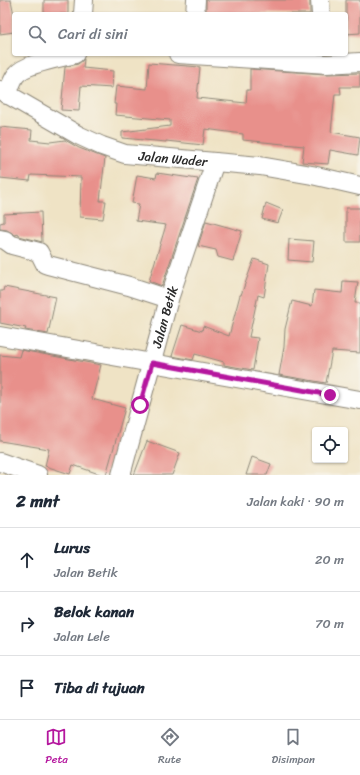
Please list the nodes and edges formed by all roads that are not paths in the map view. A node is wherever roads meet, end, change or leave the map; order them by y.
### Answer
1 (84, 0) edge
2 (196, 0) edge
3 (320, 0) edge
4 (83, 12) edge
5 (195, 12) edge
6 (321, 12) edge
7 (67, 56) edge
8 (244, 56) edge
9 (327, 59) edge
10 (360, 62) edge
11 (3, 92) edge
12 (216, 162) junction
13 (360, 186) edge
14 (0, 239) edge
15 (169, 299) junction
16 (0, 336) edge
17 (152, 363) junction
18 (360, 400) edge
19 (0, 462) edge
20 (38, 475) edge
21 (121, 475) edge

1 - 4 street
2 - 5 street
3 - 6 street
7 - 11 street
8 - 9 street
9 - 10 street
11 - 12 street, Jalan Wader
12 - 13 street, Jalan Wader
12 - 15 street, Jalan Betik
14 - 15 street
15 - 17 street, Jalan Betik
16 - 17 street
17 - 18 street
17 - 21 street, Jalan Betik
19 - 20 street

